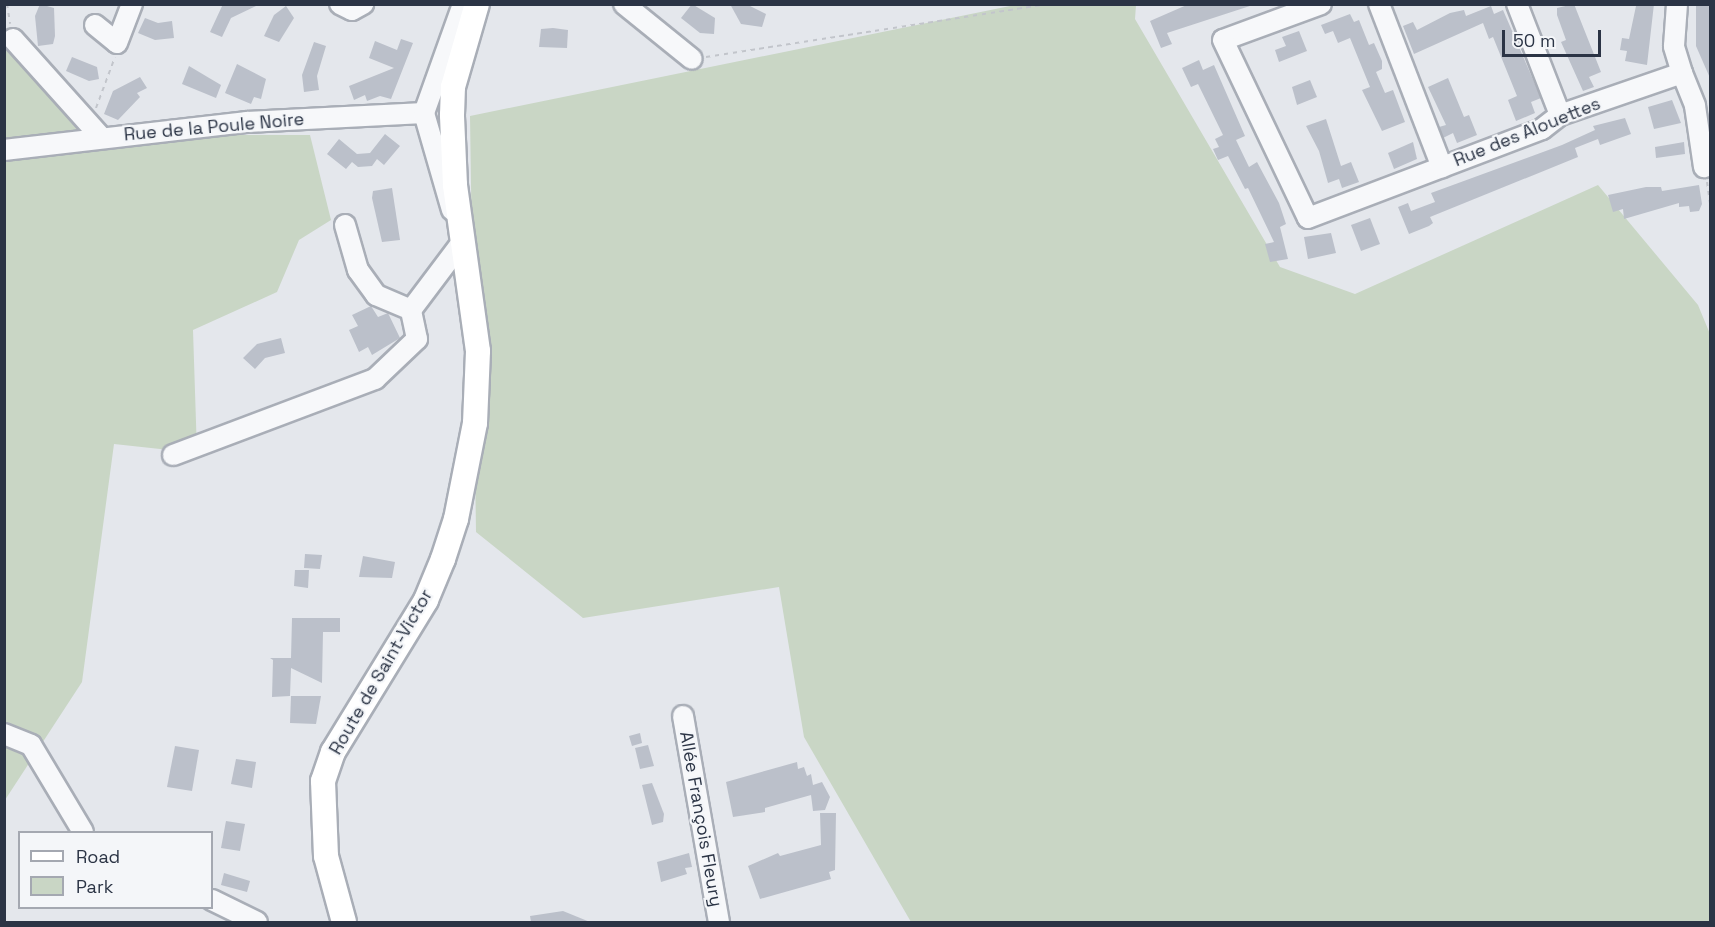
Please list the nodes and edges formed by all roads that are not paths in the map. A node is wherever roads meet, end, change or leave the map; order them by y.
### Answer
1 (132, 4) edge
2 (340, 4) edge
3 (363, 4) edge
4 (463, 4) edge
5 (477, 4) edge
6 (624, 4) edge
7 (1321, 4) edge
8 (1379, 4) edge
9 (1517, 4) edge
10 (1677, 4) edge
11 (95, 25) dead end
12 (13, 39) road end
13 (692, 59) road end
14 (1682, 73) junction
15 (1703, 105) edge
16 (424, 113) junction
17 (1560, 115) junction
18 (95, 131) junction
19 (4, 150) edge
20 (1442, 167) junction
21 (1704, 168) road end
22 (345, 225) dead end
23 (461, 230) junction
24 (411, 310) junction
25 (173, 455) dead end
26 (683, 716) dead end
27 (4, 735) edge
28 (82, 831) edge
29 (213, 900) edge
30 (257, 922) edge
31 (344, 922) edge
32 (718, 922) edge

1 - 11 street
2 - 3 street
4 - 16 street
5 - 23 main road, Route de Saint-Victor
6 - 13 street
7 - 20 street, Rue des Alouettes
8 - 20 street
9 - 17 street
10 - 14 street
12 - 18 street
14 - 15 street
14 - 17 street, Rue des Alouettes
15 - 21 street
16 - 18 street, Rue de la Poule Noire
16 - 23 street
17 - 20 street, Rue des Alouettes
18 - 19 street, Rue de la Poule Noire
22 - 24 street
23 - 24 street
23 - 31 main road, Route de Saint-Victor
24 - 25 street
26 - 32 street, Allée François Fleury
27 - 28 street
29 - 30 street

